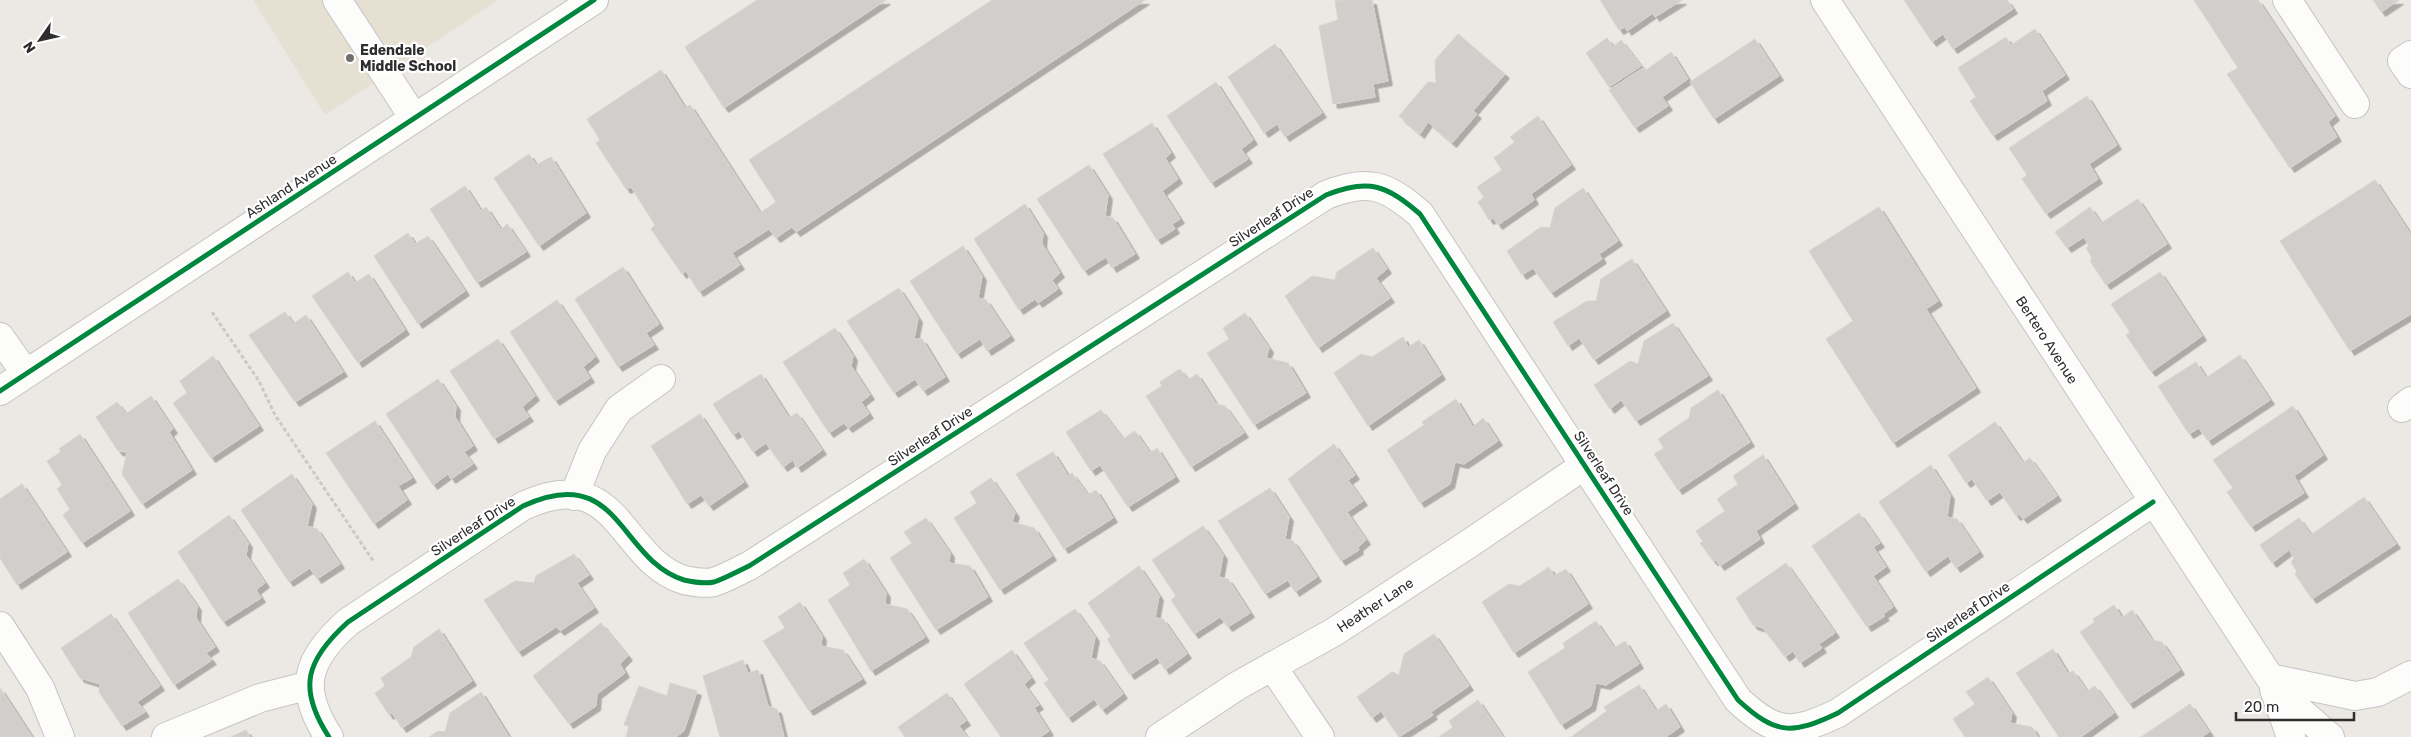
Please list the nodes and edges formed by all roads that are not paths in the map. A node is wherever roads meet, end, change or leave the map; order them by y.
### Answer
1 (337, 0) edge
2 (594, 0) edge
3 (1825, 0) edge
4 (2287, 0) edge
5 (2411, 55) edge
6 (2411, 74) edge
7 (2355, 104) dead end
8 (414, 118) junction
9 (0, 337) edge
10 (26, 374) junction
11 (660, 379) dead end
12 (0, 391) edge
13 (1585, 465) junction
14 (574, 496) junction
15 (2153, 502) junction
16 (0, 626) edge
17 (1272, 666) junction
18 (2411, 675) edge
19 (2270, 678) junction
20 (310, 685) junction
21 (60, 737) edge
22 (166, 737) edge
23 (329, 737) edge
24 (1160, 737) edge
25 (1320, 737) edge
26 (2291, 737) edge
27 (2330, 737) edge

1 - 8 street
2 - 8 street, Ashland Avenue
3 - 15 street, Bertero Avenue
4 - 7 street
5 - 6 street
8 - 10 street, Ashland Avenue
9 - 10 street
10 - 12 street, Ashland Avenue
11 - 14 street
13 - 14 street, Silverleaf Drive
13 - 15 street, Silverleaf Drive
13 - 17 street, Heather Lane
14 - 20 street, Silverleaf Drive
15 - 19 street, Bertero Avenue
16 - 21 street
17 - 24 street, Heather Lane
17 - 25 street
18 - 19 street
19 - 26 street, Bertero Avenue
19 - 27 street, Bertero Avenue
20 - 22 street
20 - 23 street, Silverleaf Drive

